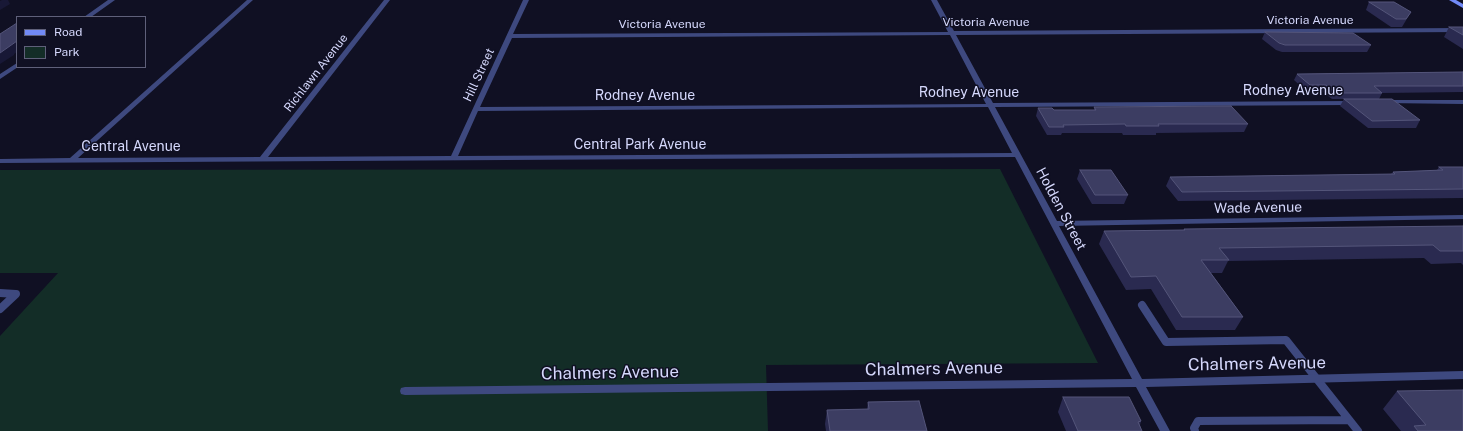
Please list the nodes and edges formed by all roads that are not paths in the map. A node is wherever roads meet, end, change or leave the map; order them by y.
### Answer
1 (112, 0) edge
2 (250, 0) edge
3 (386, 0) edge
4 (526, 0) edge
5 (934, 0) edge
6 (1452, 0) edge
7 (1463, 6) edge
8 (88, 16) edge
9 (1463, 30) edge
10 (952, 33) junction
11 (509, 36) junction
12 (16, 66) edge
13 (0, 77) edge
14 (1361, 102) edge
15 (1376, 102) edge
16 (1463, 102) edge
17 (991, 105) junction
18 (476, 109) junction
19 (1017, 155) junction
20 (453, 159) junction
21 (262, 160) junction
22 (0, 161) edge
23 (71, 161) junction
24 (1463, 217) edge
25 (1054, 224) junction
26 (0, 293) edge
27 (1142, 305) dead end
28 (0, 309) edge
29 (1463, 375) edge
30 (1316, 379) junction
31 (1139, 383) junction
32 (405, 391) dead end
33 (1349, 420) junction
34 (1165, 431) edge
35 (1195, 431) edge
36 (1358, 431) edge

1 - 8 street
2 - 23 street
3 - 21 street, Richlawn Avenue
4 - 11 street, Hill Street
5 - 10 street, Holden Street
6 - 7 street
9 - 10 street, Victoria Avenue
10 - 11 street, Victoria Avenue
10 - 17 street, Holden Street
11 - 18 street, Hill Street
12 - 13 street
14 - 17 street, Rodney Avenue
15 - 16 street
17 - 18 street, Rodney Avenue
17 - 19 street, Holden Street
18 - 20 street, Hill Street
19 - 20 street, Central Park Avenue
19 - 25 street, Holden Street
20 - 21 street, Central Park Avenue
21 - 23 street, Central Avenue
22 - 23 street, Central Avenue
24 - 25 street, Wade Avenue
25 - 31 street, Holden Street
26 - 28 lane
27 - 30 lane
29 - 30 street, Chalmers Avenue
30 - 31 street, Chalmers Avenue
30 - 33 lane
31 - 32 street, Chalmers Avenue
31 - 34 street, Holden Street
33 - 35 lane
33 - 36 lane

